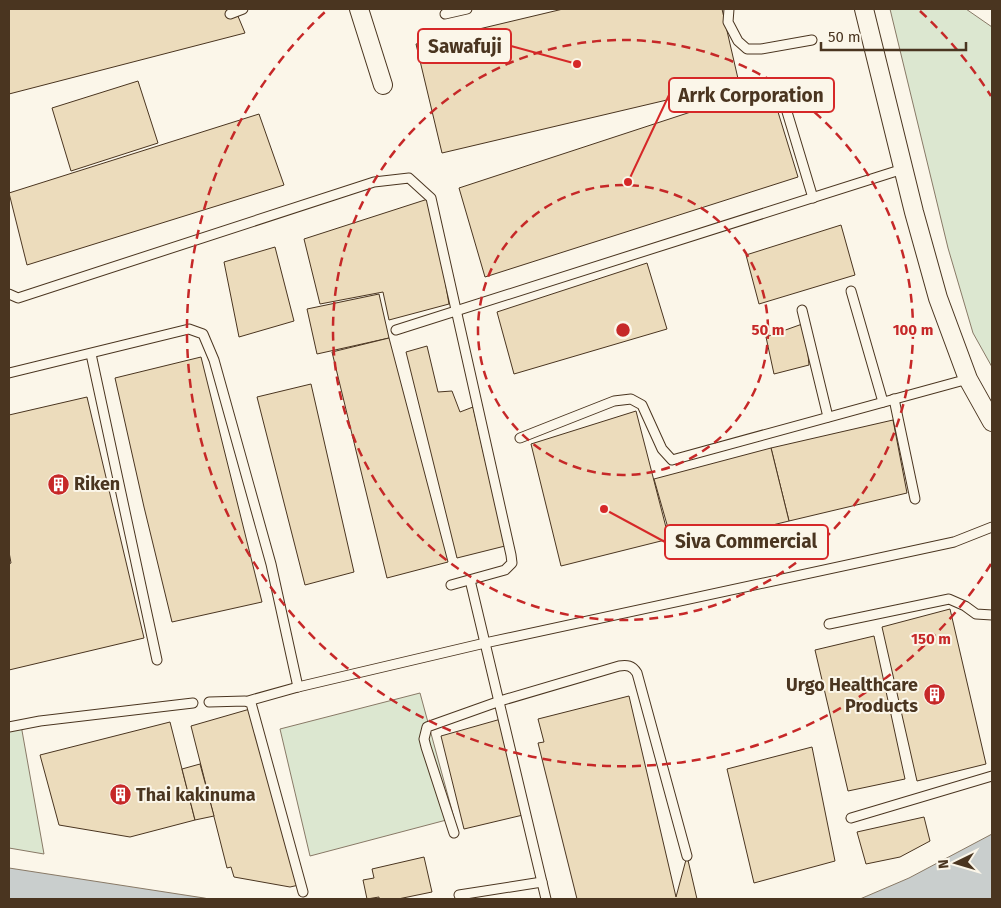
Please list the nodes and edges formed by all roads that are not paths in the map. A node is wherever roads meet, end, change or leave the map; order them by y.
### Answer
1 (243, 9) edge
2 (359, 9) edge
3 (468, 9) edge
4 (728, 9) edge
5 (864, 9) edge
6 (230, 14) dead end
7 (445, 14) dead end
8 (812, 40) dead end
9 (384, 85) dead end
10 (781, 92) dead end
11 (903, 169) junction
12 (813, 198) junction
13 (851, 291) dead end
14 (9, 294) edge
15 (802, 310) dead end
16 (456, 311) junction
17 (396, 330) dead end
18 (90, 354) junction
19 (9, 373) edge
20 (968, 379) junction
21 (894, 399) junction
22 (883, 402) junction
23 (828, 417) junction
24 (992, 422) edge
25 (520, 438) dead end
26 (915, 499) dead end
27 (992, 527) edge
28 (470, 580) junction
29 (451, 585) dead end
30 (992, 615) edge
31 (829, 624) dead end
32 (485, 642) junction
33 (157, 660) dead end
34 (298, 687) junction
35 (500, 701) junction
36 (209, 702) dead end
37 (248, 702) junction
38 (193, 703) dead end
39 (9, 727) edge
40 (992, 776) edge
41 (851, 818) dead end
42 (454, 833) dead end
43 (686, 856) dead end
44 (542, 882) junction
45 (303, 892) dead end
46 (459, 895) dead end
47 (546, 899) edge

1 - 6 lane
2 - 9 street
3 - 7 lane
4 - 8 lane
5 - 11 street
10 - 12 lane
11 - 12 lane
11 - 20 street
12 - 16 lane
13 - 22 lane
14 - 16 lane
15 - 23 lane
16 - 17 lane
16 - 28 lane
18 - 19 lane
18 - 33 lane
18 - 34 lane
20 - 21 lane
20 - 24 street
21 - 22 lane
21 - 26 lane
22 - 23 lane
23 - 25 lane
27 - 32 lane
28 - 29 lane
28 - 32 lane
30 - 31 lane
32 - 34 lane
32 - 35 lane
34 - 37 lane
35 - 42 lane
35 - 43 lane
35 - 44 lane
36 - 37 lane
37 - 45 lane
38 - 39 lane
40 - 41 lane
44 - 46 lane
44 - 47 lane

